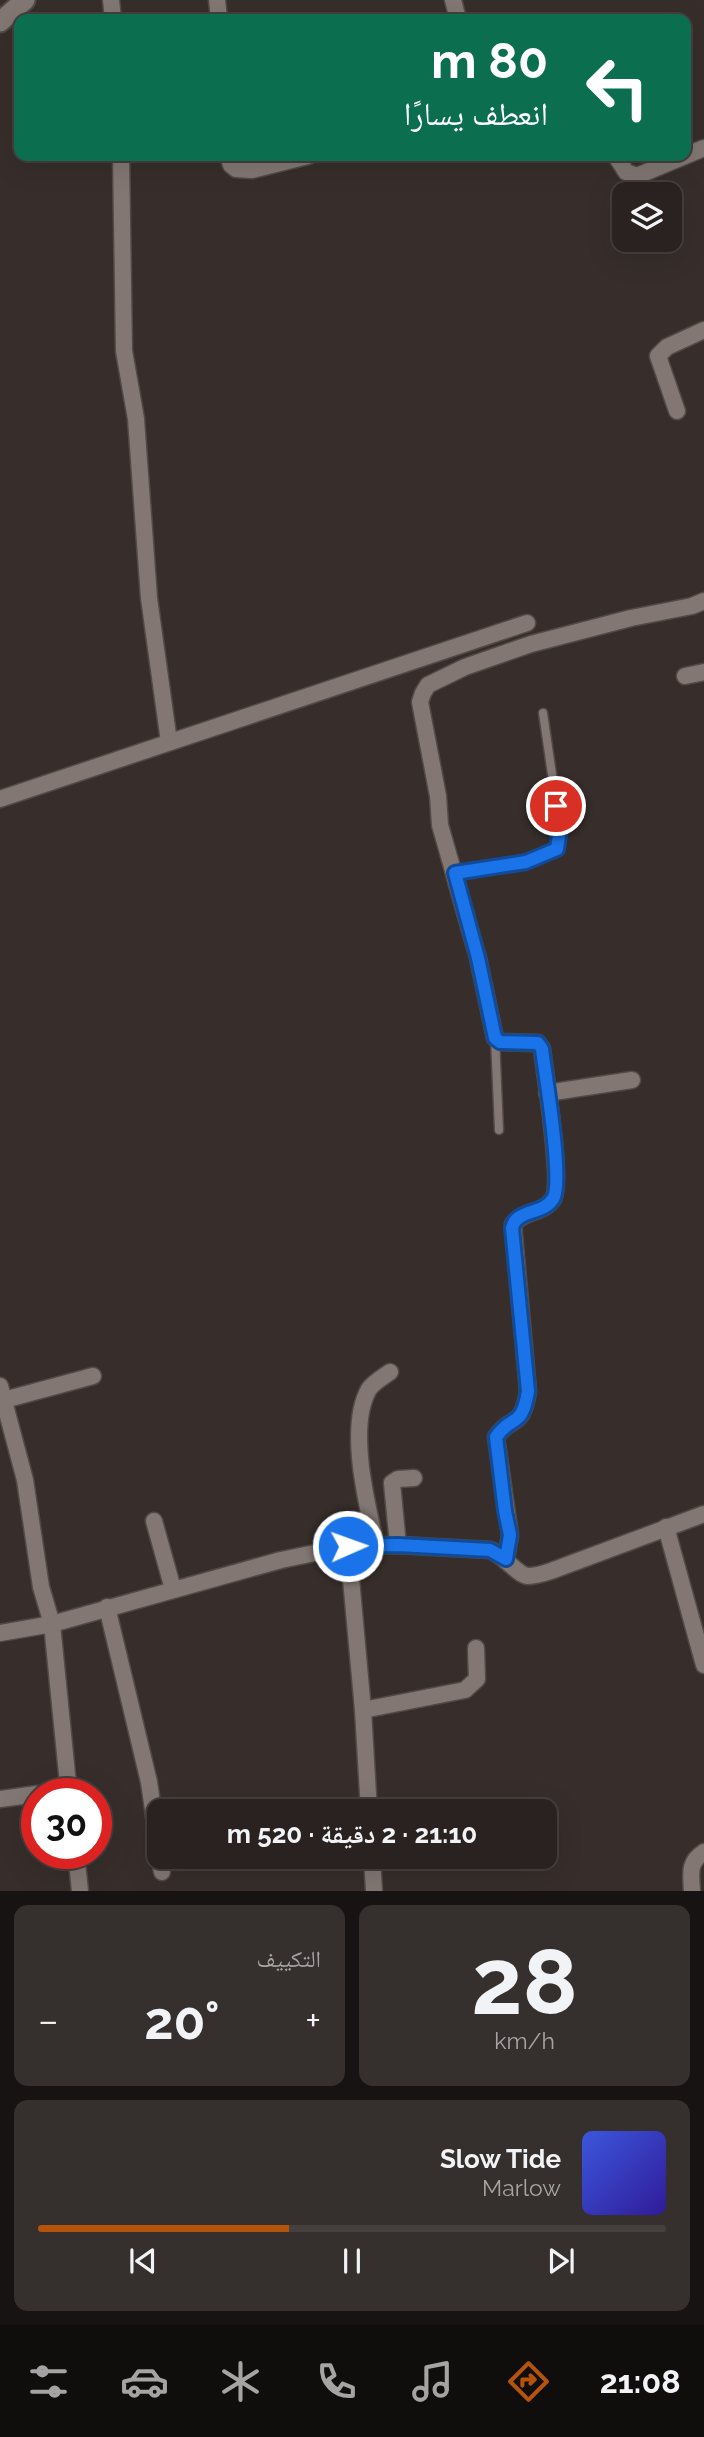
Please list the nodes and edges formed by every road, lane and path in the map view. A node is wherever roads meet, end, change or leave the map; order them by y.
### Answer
1 (25, 0) edge
2 (0, 22) edge
3 (121, 161) edge
4 (230, 161) edge
5 (285, 161) edge
6 (619, 161) edge
7 (673, 161) edge
8 (704, 330) edge
9 (677, 411) dead end
10 (704, 601) edge
11 (527, 624) dead end
12 (704, 672) edge
13 (685, 676) dead end
14 (543, 713) dead end
15 (169, 742) junction
16 (0, 799) edge
17 (455, 873) junction
18 (495, 1038) junction
19 (632, 1080) dead end
20 (547, 1093) junction
21 (499, 1130) dead end
22 (390, 1372) dead end
23 (93, 1376) dead end
24 (2, 1393) edge
25 (4, 1418) edge
26 (414, 1478) dead end
27 (704, 1514) edge
28 (154, 1521) dead end
29 (666, 1527) junction
30 (376, 1545) junction
31 (398, 1545) junction
32 (348, 1546) junction
33 (506, 1559) junction
34 (173, 1589) junction
35 (107, 1607) junction
36 (52, 1623) junction
37 (0, 1633) edge
38 (476, 1648) dead end
39 (704, 1665) edge
40 (363, 1710) junction
41 (68, 1778) edge
42 (21, 1796) edge
43 (0, 1799) edge
44 (151, 1799) edge
45 (368, 1799) edge
46 (704, 1852) edge
47 (78, 1869) edge
48 (373, 1869) edge
49 (80, 1891) edge
50 (374, 1891) edge
51 (692, 1891) edge

1 - 2 main road
3 - 15 street
4 - 5 street
6 - 7 street
8 - 9 street
10 - 17 street
11 - 15 street
12 - 13 street
14 - 17 lane
15 - 16 street
17 - 18 street
18 - 20 street
18 - 21 lane
19 - 20 street
20 - 33 street
22 - 30 street
23 - 24 street
24 - 25 street
25 - 36 street
26 - 31 street
27 - 29 street
28 - 34 street
29 - 33 street
29 - 39 street
30 - 31 street
30 - 32 street
31 - 33 street
32 - 34 street
32 - 40 street
34 - 35 street
35 - 36 street
35 - 44 street
36 - 37 street
36 - 41 street
38 - 40 street
40 - 45 street
42 - 43 street
46 - 51 street
47 - 49 street
48 - 50 street

